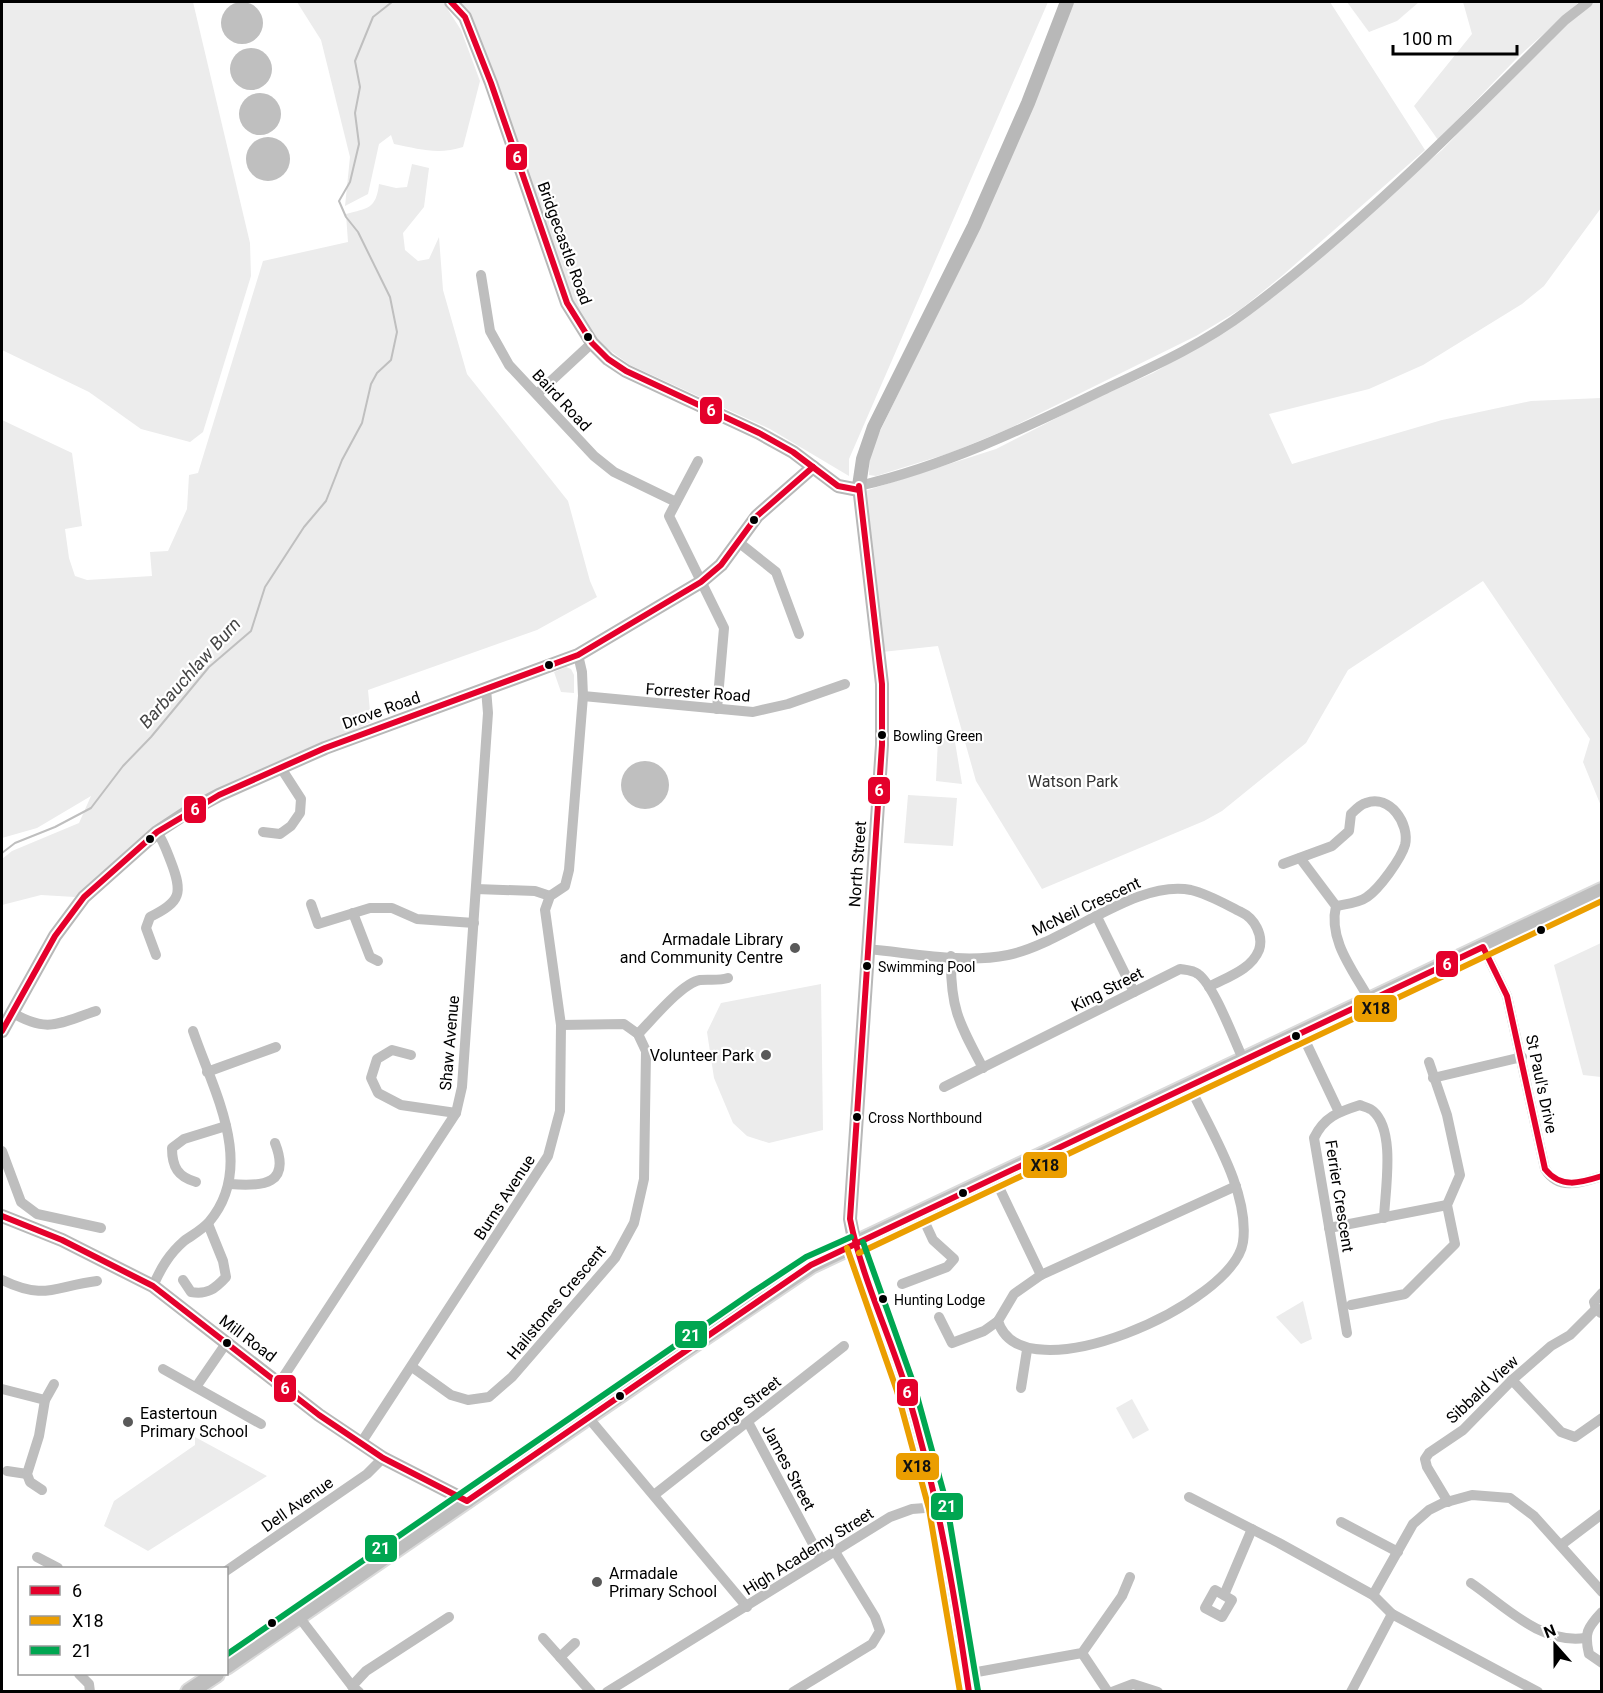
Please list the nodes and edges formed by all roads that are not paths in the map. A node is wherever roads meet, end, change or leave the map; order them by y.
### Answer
1 (451, 2) edge
2 (1067, 2) edge
3 (1588, 2) edge
4 (481, 275) dead end
5 (592, 343) junction
6 (537, 394) junction
7 (698, 461) dead end
8 (813, 467) junction
9 (859, 488) junction
10 (676, 502) junction
11 (737, 541) junction
12 (701, 582) junction
13 (799, 634) dead end
14 (578, 655) junction
15 (845, 684) dead end
16 (486, 689) junction
17 (582, 696) junction
18 (717, 710) junction
19 (281, 768) junction
20 (157, 832) junction
21 (263, 832) dead end
22 (1300, 858) junction
23 (1283, 864) dead end
24 (476, 889) junction
25 (1602, 891) edge
26 (550, 896) junction
27 (311, 904) dead end
28 (1336, 906) junction
29 (353, 913) junction
30 (1097, 917) junction
31 (474, 923) junction
32 (1483, 946) junction
33 (867, 949) junction
34 (156, 955) dead end
35 (951, 956) junction
36 (378, 961) dead end
37 (728, 978) dead end
38 (1209, 987) junction
39 (1134, 992) junction
40 (1369, 999) junction
41 (96, 1011) dead end
42 (11, 1012) junction
43 (561, 1025) junction
44 (2, 1031) edge
45 (193, 1031) dead end
46 (1301, 1032) junction
47 (638, 1034) junction
48 (276, 1047) dead end
49 (411, 1055) dead end
50 (1522, 1057) junction
51 (1243, 1059) junction
52 (1429, 1062) dead end
53 (983, 1068) junction
54 (207, 1072) junction
55 (1433, 1078) junction
56 (1189, 1085) junction
57 (944, 1087) dead end
58 (1339, 1112) junction
59 (456, 1113) junction
60 (226, 1126) junction
61 (275, 1143) dead end
62 (2, 1151) edge
63 (1602, 1176) edge
64 (995, 1179) junction
65 (196, 1182) dead end
66 (230, 1184) junction
67 (1236, 1186) junction
68 (1448, 1205) junction
69 (921, 1214) junction
70 (2, 1216) edge
71 (1384, 1218) junction
72 (207, 1224) junction
73 (101, 1228) dead end
74 (1329, 1228) junction
75 (855, 1245) junction
76 (1041, 1275) junction
77 (2, 1280) edge
78 (183, 1280) dead end
79 (97, 1281) dead end
80 (902, 1284) dead end
81 (153, 1286) junction
82 (1602, 1293) edge
83 (1351, 1305) dead end
84 (1599, 1311) edge
85 (939, 1317) dead end
86 (998, 1322) junction
87 (1347, 1333) dead end
88 (227, 1342) junction
89 (844, 1346) dead end
90 (1027, 1350) junction
91 (412, 1367) junction
92 (162, 1370) dead end
93 (1512, 1380) junction
94 (280, 1382) junction
95 (54, 1384) dead end
96 (196, 1387) junction
97 (1022, 1388) dead end
98 (2, 1389) edge
99 (45, 1400) junction
100 (587, 1416) junction
101 (748, 1422) junction
102 (1599, 1423) edge
103 (261, 1424) dead end
104 (361, 1443) junction
105 (383, 1458) junction
106 (7, 1471) dead end
107 (27, 1474) junction
108 (42, 1490) dead end
109 (654, 1495) junction
110 (1189, 1497) dead end
111 (467, 1501) junction
112 (1448, 1502) junction
113 (938, 1507) junction
114 (1602, 1514) edge
115 (1341, 1522) dead end
116 (1252, 1529) junction
117 (1561, 1545) junction
118 (834, 1550) junction
119 (1398, 1552) junction
120 (37, 1557) dead end
121 (821, 1558) junction
122 (54, 1567) edge
123 (228, 1570) edge
124 (1130, 1577) dead end
125 (1471, 1583) dead end
126 (1602, 1592) edge
127 (1224, 1595) dead end
128 (1373, 1595) junction
129 (747, 1606) junction
130 (1602, 1612) edge
131 (1392, 1614) junction
132 (299, 1617) junction
133 (448, 1617) dead end
134 (543, 1638) dead end
135 (1585, 1638) junction
136 (574, 1643) dead end
137 (1082, 1653) junction
138 (560, 1657) junction
139 (1602, 1663) edge
140 (228, 1665) edge
141 (966, 1674) junction
142 (81, 1675) edge
143 (214, 1675) edge
144 (355, 1689) edge
145 (90, 1692) edge
146 (189, 1692) edge
147 (591, 1692) edge
148 (607, 1692) edge
149 (793, 1692) edge
150 (969, 1692) edge
151 (1108, 1692) edge
152 (1112, 1692) edge
153 (1158, 1692) edge
154 (1351, 1692) edge
155 (1538, 1692) edge

1 - 5 street, Bridgecastle Road
2 - 9 street, North Street
3 - 9 street
4 - 6 street, Baird Road
5 - 6 street
5 - 8 street, Bridgecastle Road
6 - 10 street, Baird Road
7 - 10 street
8 - 9 street, Bridgecastle Road
8 - 11 street, Drove Road
9 - 33 street, North Street
10 - 12 street
11 - 12 street, Drove Road
11 - 13 street
12 - 14 street, Drove Road
12 - 18 street
14 - 16 street, Drove Road
14 - 17 street
15 - 18 street, Forrester Road
16 - 19 street, Drove Road
16 - 24 street, Shaw Avenue
17 - 18 street, Forrester Road
17 - 26 street
19 - 20 street, Drove Road
19 - 21 street
20 - 34 street
20 - 42 street, Drove Road
22 - 23 street
22 - 28 street
22 - 28 street
24 - 26 street
24 - 31 street, Shaw Avenue
25 - 32 main road
26 - 43 street, Burns Avenue
27 - 29 street
28 - 40 street
29 - 31 street
29 - 36 street
30 - 35 street, McNeil Crescent
30 - 38 street, McNeil Crescent
30 - 39 street
31 - 59 street, Shaw Avenue
32 - 40 main road
32 - 50 street, St Paul's Drive
33 - 35 street, McNeil Crescent
33 - 75 street, North Street
35 - 53 street
37 - 47 street
38 - 39 street, King Street
38 - 51 street, King Street
39 - 53 street, King Street
40 - 46 main road
41 - 42 street
42 - 44 street, Drove Road
43 - 47 street
43 - 91 street, Burns Avenue
45 - 54 street
46 - 51 main road
46 - 58 street
47 - 91 street, Hailstones Crescent
48 - 54 street
49 - 59 street
50 - 55 street
50 - 63 street, St Paul's Drive
51 - 56 main road
52 - 55 street
53 - 57 street, King Street
54 - 60 street
55 - 68 street
56 - 64 main road
56 - 67 street
58 - 71 street
58 - 74 street, Ferrier Crescent
59 - 94 street, Shaw Avenue
60 - 65 street
60 - 66 street
61 - 66 street
62 - 73 street
64 - 69 main road
64 - 76 street
66 - 72 street
67 - 76 street
67 - 90 street
68 - 71 street
68 - 83 street
69 - 75 main road
69 - 80 street
70 - 81 street, Mill Road
71 - 74 street
72 - 78 street
72 - 81 street
74 - 87 street, Ferrier Crescent
75 - 100 main road
75 - 113 street, North Street
76 - 86 street
77 - 79 street
81 - 88 street, Mill Road
82 - 84 street, Sibbald View
84 - 93 street, Sibbald View
85 - 86 street
86 - 90 street
88 - 94 street, Mill Road
88 - 96 street
89 - 101 street, George Street
90 - 97 street
91 - 104 street, Burns Avenue
92 - 96 street
93 - 102 street
93 - 112 street, Sibbald View
94 - 104 street, Mill Road
95 - 99 street
96 - 103 street
98 - 99 street
99 - 107 street
100 - 109 street
100 - 111 main road
101 - 109 street, George Street
101 - 121 street, James Street
104 - 105 street, Mill Road
105 - 111 street, Mill Road
105 - 123 street, Dell Avenue
106 - 107 street
107 - 108 street
109 - 129 street
110 - 116 street
111 - 132 main road
112 - 117 street
112 - 119 street
113 - 118 street, High Academy Street
113 - 141 street, North Street
114 - 117 street
115 - 119 street
116 - 127 street
116 - 128 street
117 - 126 street
118 - 121 street, High Academy Street
118 - 149 street
119 - 128 street
120 - 122 street
121 - 129 street, High Academy Street
124 - 137 street
125 - 135 street
128 - 131 street
129 - 148 street, High Academy Street
130 - 135 street
131 - 154 street
131 - 155 street
132 - 140 main road
132 - 144 street
133 - 144 street
134 - 138 street
135 - 139 street
136 - 138 street
137 - 141 street
137 - 151 street
138 - 147 street
141 - 150 street, North Street
142 - 145 street
143 - 146 main road
152 - 153 street

